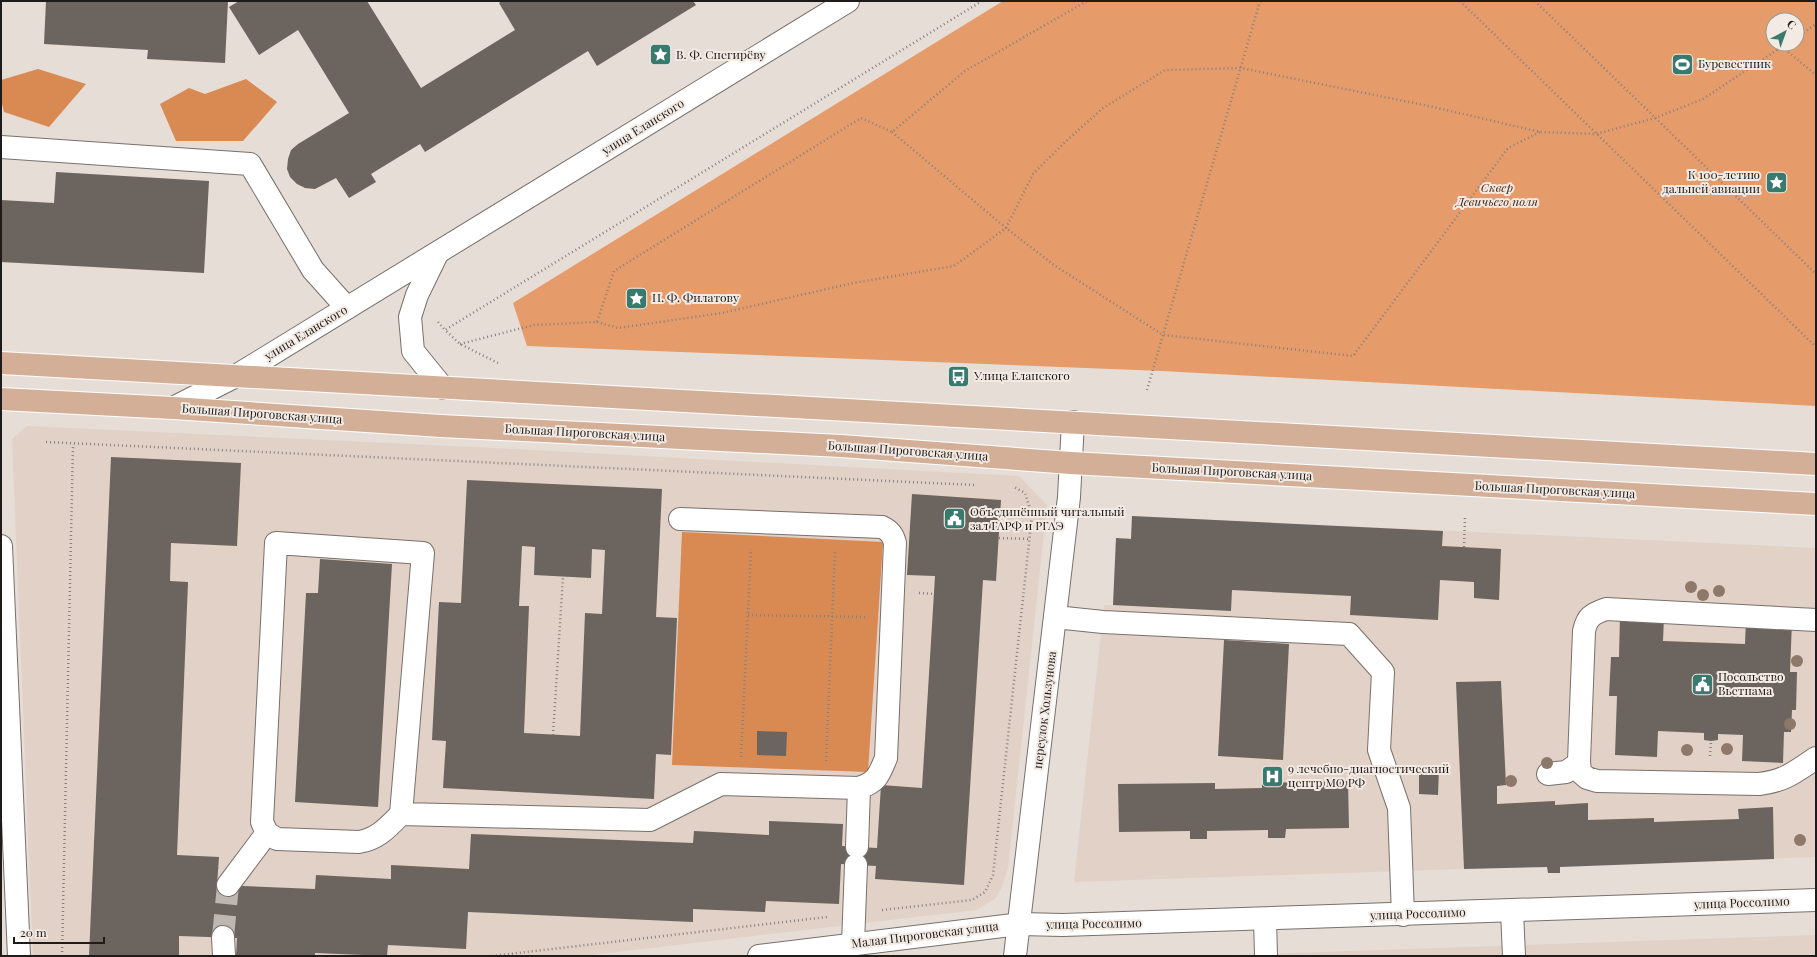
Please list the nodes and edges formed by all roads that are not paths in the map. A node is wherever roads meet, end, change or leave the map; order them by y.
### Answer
1 (848, 1) edge
2 (1, 147) edge
3 (437, 254) junction
4 (346, 308) junction
5 (1, 363) edge
6 (236, 376) junction
7 (443, 388) junction
8 (1, 399) edge
9 (172, 408) junction
10 (1073, 422) junction
11 (1071, 463) junction
12 (1816, 464) edge
13 (1816, 504) edge
14 (680, 519) dead end
15 (1, 546) edge
16 (1056, 617) junction
17 (1816, 620) edge
18 (1816, 758) edge
19 (1579, 763) junction
20 (1548, 774) dead end
21 (859, 788) junction
22 (401, 814) junction
23 (7, 823) edge
24 (267, 833) junction
25 (228, 885) tunnel mouth
26 (1816, 900) edge
27 (1512, 911) junction
28 (1403, 915) junction
29 (1265, 919) junction
30 (1020, 924) junction
31 (853, 944) junction
32 (19, 956) edge
33 (759, 956) edge
34 (1015, 956) edge
35 (1266, 956) edge
36 (1514, 956) edge

1 - 3 street, улица Еланского
2 - 4 street
3 - 4 street, улица Еланского
3 - 7 street
4 - 6 street, улица Еланского
5 - 6 main road
6 - 7 main road
6 - 9 street, улица Еланского
7 - 10 main road
8 - 9 main road, Большая Пироговская улица
9 - 11 main road, Большая Пироговская улица
10 - 11 street, переулок Хользунова
10 - 12 main road
11 - 13 main road, Большая Пироговская улица
11 - 16 street, переулок Хользунова
14 - 21 street
15 - 23 street
16 - 28 street
16 - 30 street, переулок Хользунова
17 - 19 street
18 - 19 street
19 - 20 street
21 - 22 street
21 - 31 street
22 - 24 street
22 - 24 street
23 - 32 street
24 - 25 street
26 - 27 street, улица Россолимо
27 - 28 street, улица Россолимо
27 - 36 street
28 - 29 street, улица Россолимо
29 - 30 street, улица Россолимо
29 - 35 street
30 - 31 street, Малая Пироговская улица
30 - 34 street, переулок Хользунова
31 - 33 street, Малая Пироговская улица

